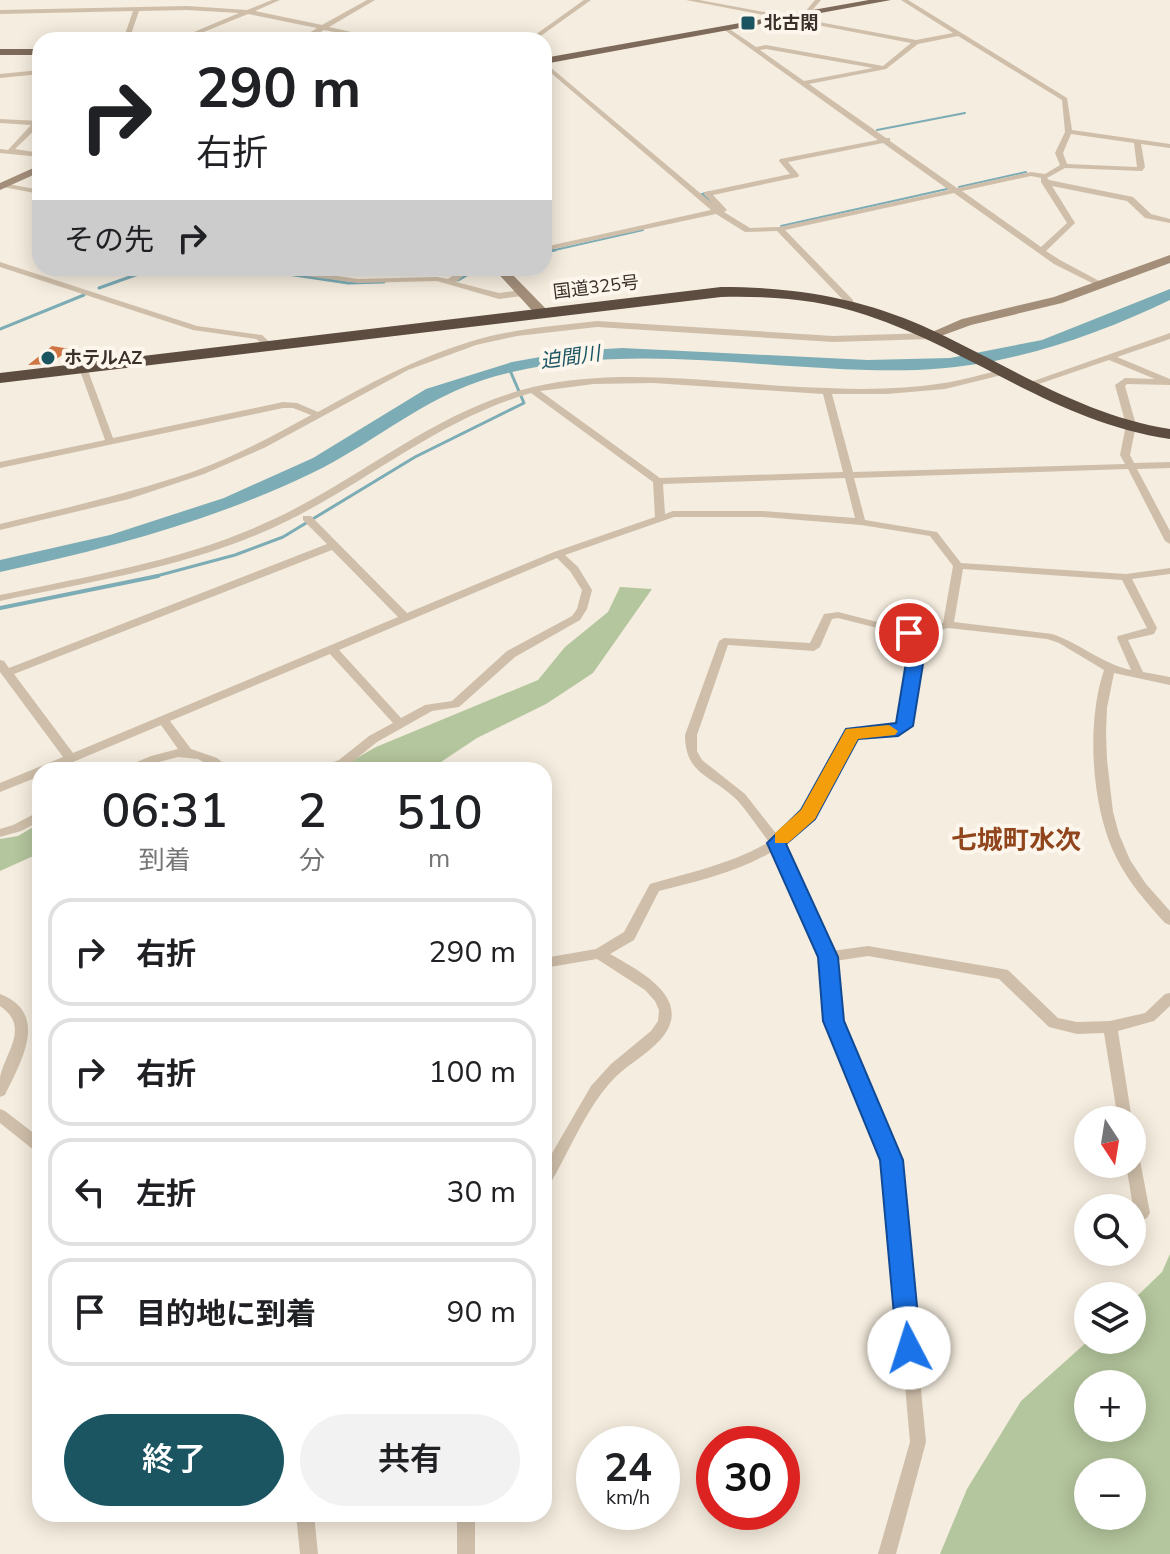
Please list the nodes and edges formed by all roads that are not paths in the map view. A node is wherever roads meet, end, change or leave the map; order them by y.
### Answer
1 (83, 0) edge
2 (159, 0) edge
3 (277, 0) edge
4 (372, 0) edge
5 (588, 0) edge
6 (689, 0) edge
7 (818, 0) edge
8 (886, 0) edge
9 (904, 0) edge
10 (157, 9) junction
11 (79, 10) junction
12 (136, 10) junction
13 (0, 12) edge
14 (249, 12) junction
15 (806, 14) junction
16 (781, 19) junction
17 (323, 27) junction
18 (726, 29) junction
19 (129, 32) edge
20 (198, 32) edge
21 (315, 32) edge
22 (346, 32) edge
23 (542, 32) edge
24 (959, 34) junction
25 (916, 42) junction
26 (756, 49) junction
27 (0, 52) edge
28 (32, 52) edge
29 (552, 61) edge
30 (884, 68) junction
31 (552, 69) edge
32 (32, 73) edge
33 (0, 76) edge
34 (805, 83) junction
35 (0, 121) edge
36 (32, 123) edge
37 (32, 130) edge
38 (1069, 132) junction
39 (887, 140) junction
40 (1137, 141) junction
41 (1170, 146) edge
42 (0, 151) edge
43 (14, 152) junction
44 (32, 154) edge
45 (1064, 166) junction
46 (32, 172) edge
47 (1046, 179) junction
48 (3, 186) edge
49 (956, 190) junction
50 (32, 191) edge
51 (717, 211) junction
52 (1170, 221) edge
53 (779, 229) junction
54 (552, 247) edge
55 (1042, 250) junction
56 (1170, 259) edge
57 (0, 264) edge
58 (32, 274) edge
59 (37, 276) edge
60 (321, 276) edge
61 (458, 276) edge
62 (506, 276) edge
63 (451, 281) junction
64 (1100, 285) junction
65 (522, 293) junction
66 (850, 302) junction
67 (543, 314) junction
68 (930, 336) junction
69 (1170, 336) edge
70 (270, 346) junction
71 (1112, 358) junction
72 (83, 368) junction
73 (1000, 371) junction
74 (2, 377) edge
75 (1167, 382) edge
76 (1027, 385) junction
77 (533, 390) junction
78 (827, 392) junction
79 (318, 415) junction
80 (1130, 428) junction
81 (1170, 434) edge
82 (110, 442) junction
83 (0, 465) edge
84 (1170, 465) edge
85 (1130, 466) junction
86 (850, 476) junction
87 (658, 481) junction
88 (307, 518) dead end
89 (660, 519) junction
90 (861, 522) junction
91 (0, 527) edge
92 (1170, 541) edge
93 (332, 546) junction
94 (558, 554) junction
95 (958, 566) junction
96 (1170, 571) edge
97 (1126, 577) junction
98 (0, 598) edge
99 (405, 618) junction
100 (948, 625) junction
101 (920, 633) junction
102 (332, 649) junction
103 (3, 669) edge
104 (1110, 669) junction
105 (1138, 673) junction
106 (1170, 681) edge
107 (163, 720) junction
108 (400, 724) junction
109 (187, 752) junction
110 (71, 759) junction
111 (64, 762) edge
112 (148, 762) edge
113 (216, 762) edge
114 (344, 762) edge
115 (32, 775) edge
116 (0, 788) edge
117 (32, 820) edge
118 (0, 833) edge
119 (776, 843) junction
120 (1170, 920) edge
121 (599, 954) junction
122 (828, 957) junction
123 (552, 962) edge
124 (1170, 998) edge
125 (0, 999) edge
126 (1110, 1027) junction
127 (32, 1036) edge
128 (0, 1091) edge
129 (1123, 1106) edge
130 (0, 1115) edge
131 (32, 1141) edge
132 (552, 1167) edge
133 (306, 1522) edge
134 (466, 1522) edge
135 (309, 1554) edge
136 (466, 1554) edge
137 (887, 1554) edge

1 - 11 street
2 - 10 street
3 - 14 street
4 - 17 street
5 - 23 street
6 - 16 street
7 - 15 street
8 - 15 main road
9 - 24 street
10 - 12 street
10 - 14 street
11 - 12 street
11 - 13 street
12 - 19 street
14 - 17 street
14 - 20 street
15 - 16 main road
16 - 18 main road
16 - 25 street
17 - 21 street
17 - 22 street
18 - 26 street
18 - 29 main road
24 - 25 street
24 - 38 street
25 - 30 street
26 - 30 street
26 - 34 street
27 - 28 main road
30 - 34 street
31 - 51 street
32 - 33 street
34 - 39 street
35 - 36 street
37 - 43 street
38 - 40 street
38 - 45 street
39 - 49 street
39 - 51 street
40 - 41 street
40 - 45 street
42 - 43 street
43 - 44 street
45 - 47 street
46 - 48 street
47 - 49 street
47 - 52 street
47 - 55 street
48 - 50 street
49 - 53 street
49 - 55 street
51 - 53 street
51 - 54 street
53 - 66 street
55 - 64 street
56 - 64 street
57 - 58 street
59 - 70 street
60 - 63 street
61 - 63 street
62 - 65 street
63 - 65 street
64 - 68 street
65 - 67 street
66 - 67 highway, 国道325号
66 - 68 highway, 国道325号
67 - 70 highway, 国道325号
68 - 73 highway, 国道325号
68 - 79 street
69 - 71 street
70 - 72 highway, 国道325号
71 - 75 street
71 - 76 street
72 - 74 highway, 国道325号
72 - 82 street
73 - 76 highway, 国道325号
73 - 78 street
75 - 80 street
76 - 80 highway, 国道325号
77 - 78 street
77 - 87 street
77 - 98 street
78 - 86 street
79 - 82 street
79 - 91 street
80 - 81 highway, 国道325号
80 - 85 street
82 - 83 street
84 - 85 street
85 - 86 street
85 - 92 street
86 - 87 street
86 - 90 street
87 - 89 street
88 - 93 street
89 - 90 street
89 - 94 street
90 - 95 street
93 - 99 street
93 - 103 street
94 - 99 street
94 - 108 street
95 - 97 street
95 - 100 street
96 - 97 street
97 - 105 street
99 - 102 street
100 - 101 street
100 - 104 street
101 - 119 street
101 - 119 street
102 - 107 street
102 - 108 street
103 - 110 street
104 - 105 street
104 - 120 street
105 - 106 street
107 - 109 street
107 - 110 street
108 - 114 street
109 - 112 street
109 - 113 street
110 - 111 street
115 - 116 street
117 - 118 street
119 - 121 street
119 - 122 street
121 - 123 street
121 - 132 street
122 - 126 street
122 - 137 street
124 - 126 street
125 - 127 street
126 - 129 street
127 - 128 street
130 - 131 street
133 - 135 street
134 - 136 street

